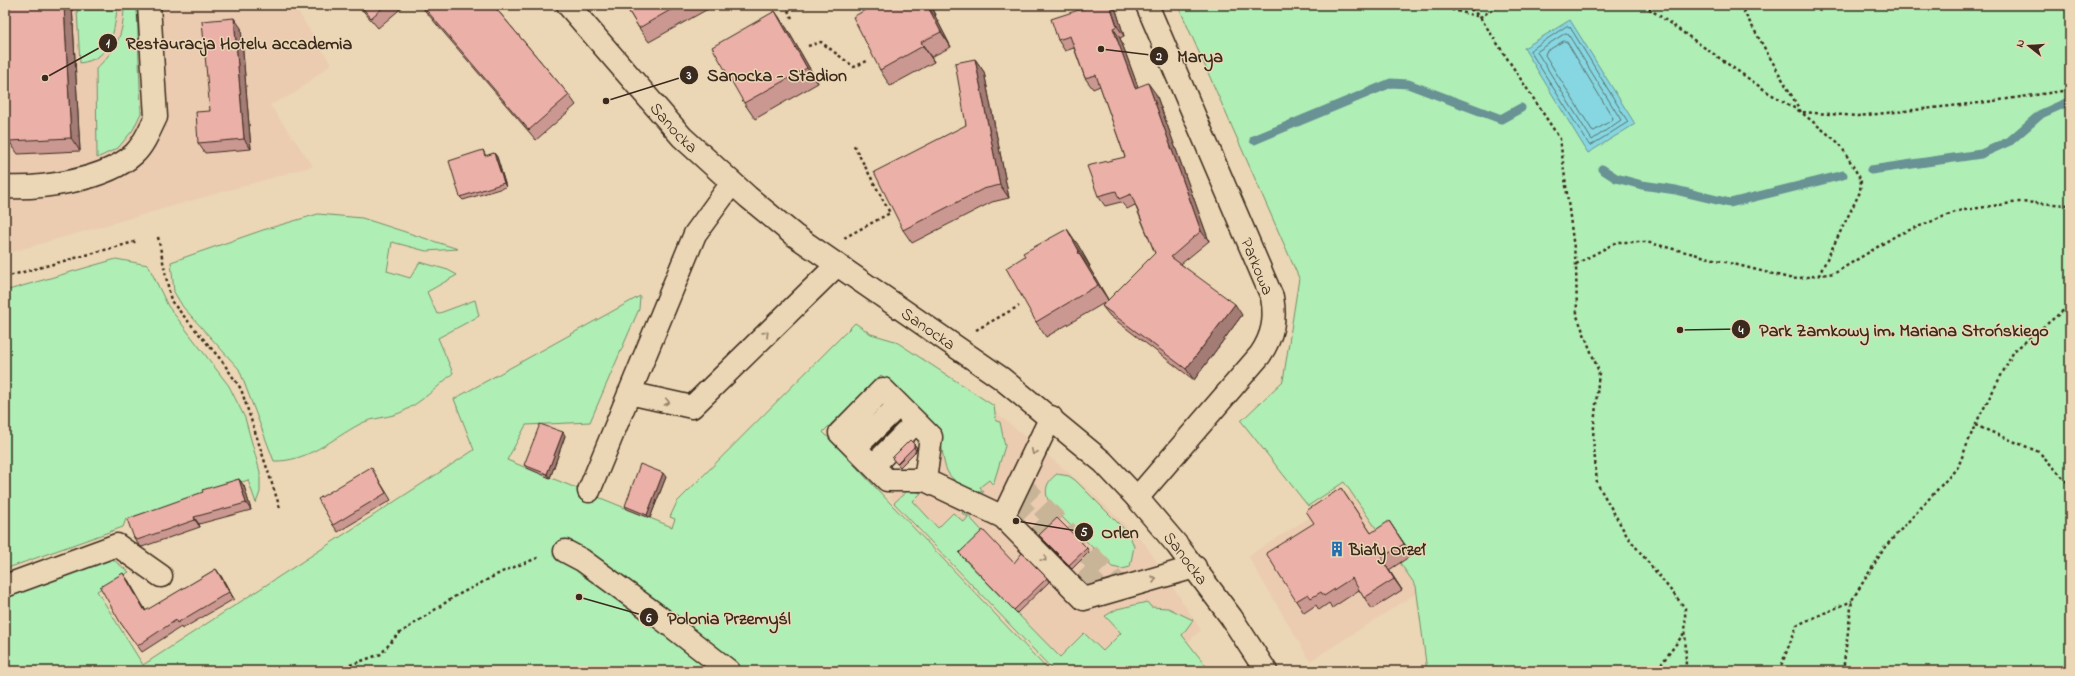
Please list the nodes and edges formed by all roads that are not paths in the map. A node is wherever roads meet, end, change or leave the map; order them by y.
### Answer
1 (149, 5) edge
2 (568, 5) edge
3 (1147, 5) edge
4 (732, 183) junction
5 (5, 187) edge
6 (837, 265) junction
7 (629, 393) junction
8 (1051, 417) junction
9 (916, 422) junction
10 (873, 466) junction
11 (925, 480) junction
12 (589, 491) dead end
13 (1137, 498) junction
14 (1003, 517) junction
15 (565, 552) road end
16 (1195, 568) junction
17 (161, 576) dead end
18 (5, 586) edge
19 (729, 671) edge
20 (1266, 671) edge

1 - 5 main road
2 - 4 main road, Sanocka
3 - 13 main road, Parkowa
4 - 6 main road, Sanocka
4 - 7 main road
7 -> 6 main road
6 - 8 main road, Sanocka
7 - 12 main road
8 - 13 main road, Sanocka
8 -> 14 main road
9 - 10 main road
9 - 10 main road
9 - 11 main road
10 - 11 main road
11 - 14 main road
13 - 16 main road, Sanocka
14 -> 16 main road
15 - 19 main road
16 - 20 main road, Sanocka
17 - 18 main road

